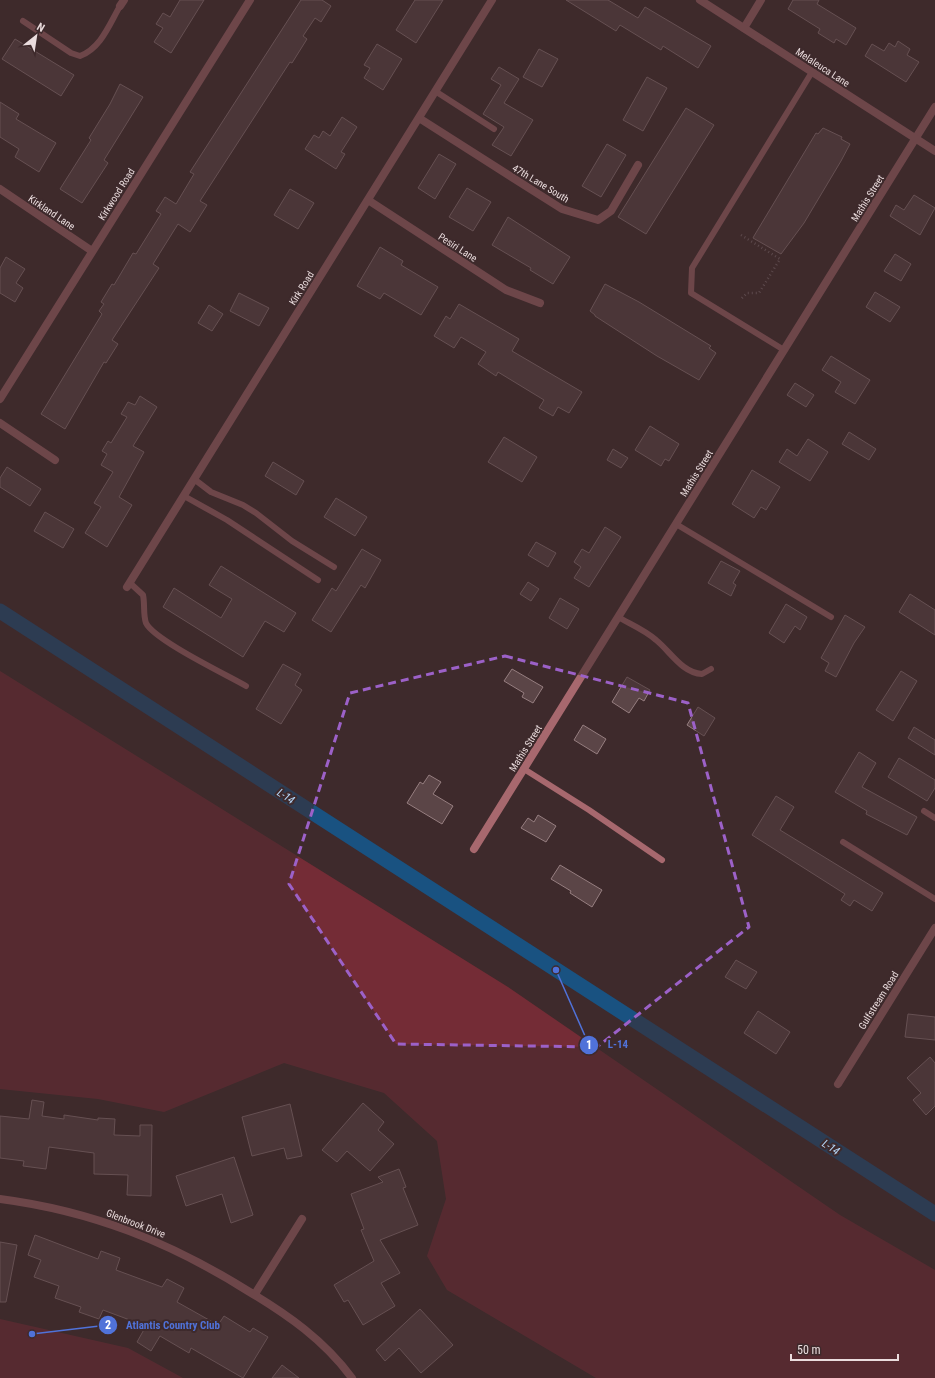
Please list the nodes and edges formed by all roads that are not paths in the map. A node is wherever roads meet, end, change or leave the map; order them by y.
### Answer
1 (250, 0) edge
2 (492, 0) edge
3 (700, 0) edge
4 (762, 0) edge
5 (122, 3) edge
6 (24, 21) dead end
7 (744, 28) junction
8 (812, 72) junction
9 (435, 91) junction
10 (935, 107) edge
11 (419, 118) junction
12 (494, 129) dead end
13 (916, 138) junction
14 (935, 151) edge
15 (638, 165) dead end
16 (0, 189) edge
17 (368, 200) junction
18 (92, 251) junction
19 (540, 303) dead end
20 (784, 350) junction
21 (0, 400) edge
22 (0, 424) edge
23 (55, 460) dead end
24 (194, 479) junction
25 (184, 496) junction
26 (676, 524) junction
27 (334, 566) dead end
28 (318, 580) dead end
29 (128, 585) joint
30 (831, 616) dead end
31 (618, 618) junction
32 (711, 669) dead end
33 (246, 686) dead end
34 (524, 768) junction
35 (924, 811) dead end
36 (935, 818) edge
37 (843, 842) dead end
38 (474, 849) dead end
39 (662, 860) dead end
40 (935, 899) edge
41 (935, 928) edge
42 (838, 1084) dead end
43 (0, 1199) edge
44 (302, 1219) dead end
45 (255, 1294) junction
46 (352, 1378) edge

1 - 18 street, Kirkwood Road
2 - 9 street, Kirk Road
3 - 7 street, Melaleuca Lane
4 - 7 street
5 - 6 lane
7 - 8 street, Melaleuca Lane
8 - 13 street, Melaleuca Lane
8 - 20 lane
9 - 11 street, Kirk Road
9 - 12 lane
10 - 13 street, Mathis Street
11 - 15 street, 47th Lane South
11 - 17 street, Kirk Road
13 - 14 street, Melaleuca Lane
13 - 20 street, Mathis Street
16 - 18 street, Kirkland Lane
17 - 19 street, Pesiri Lane
17 - 24 street, Kirk Road
18 - 21 street, Kirkwood Road
20 - 26 street, Mathis Street
22 - 23 street
24 - 25 street, Kirk Road
24 - 27 lane
25 - 28 lane
25 - 29 street, Kirk Road
26 - 30 lane
26 - 31 street, Mathis Street
29 - 33 lane
31 - 32 lane
31 - 34 street, Mathis Street
34 - 38 street, Mathis Street
34 - 39 lane
35 - 36 lane
37 - 40 lane
41 - 42 street, Gulfstream Road
43 - 45 street, Glenbrook Drive
44 - 45 street
45 - 46 street, Glenbrook Drive

